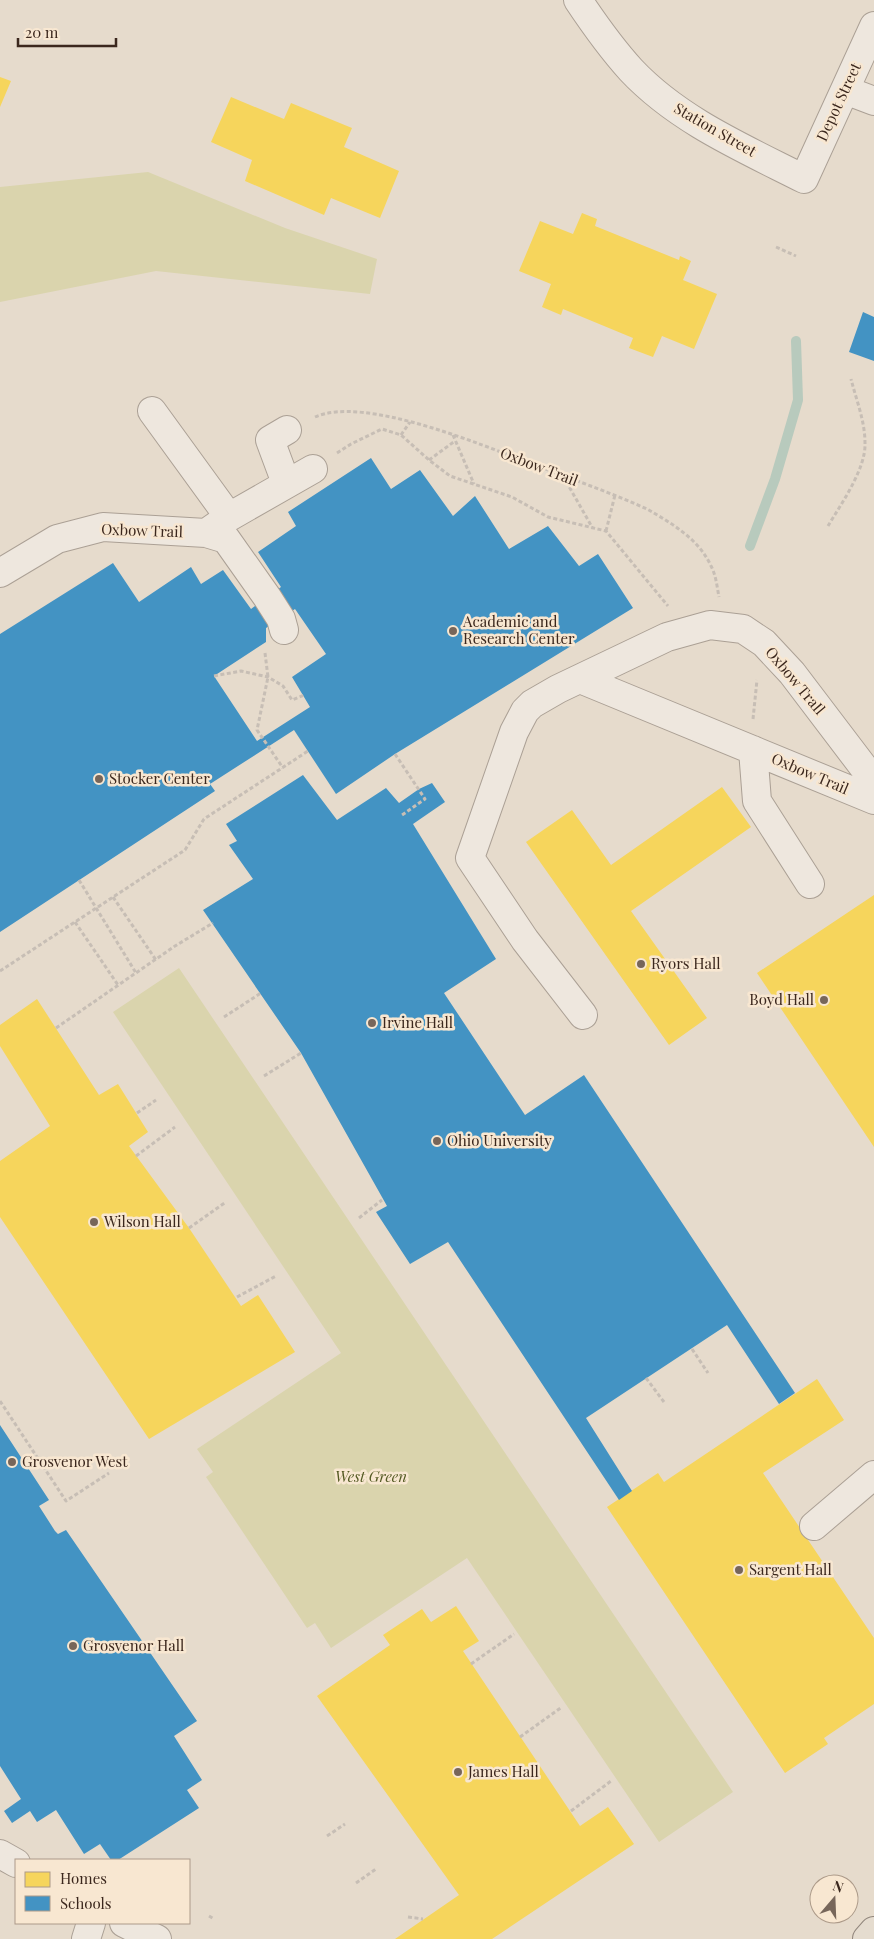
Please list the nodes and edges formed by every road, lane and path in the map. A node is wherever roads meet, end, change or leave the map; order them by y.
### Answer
1 (578, 0) edge
2 (874, 26) edge
3 (845, 90) junction
4 (874, 101) edge
5 (804, 179) joint
6 (776, 247) dead end
7 (796, 256) dead end
8 (851, 379) dead end
9 (152, 411) dead end
10 (410, 422) junction
11 (287, 430) joint
12 (452, 434) junction
13 (401, 435) junction
14 (455, 441) junction
15 (429, 460) junction
16 (313, 469) joint
17 (563, 476) junction
18 (286, 483) junction
19 (474, 484) junction
20 (615, 495) junction
21 (229, 517) junction
22 (828, 526) dead end
23 (592, 528) junction
24 (606, 531) junction
25 (206, 533) junction
26 (0, 573) edge
27 (670, 607) dead end
28 (726, 626) junction
29 (284, 630) dead end
30 (764, 643) junction
31 (214, 676) dead end
32 (268, 677) junction
33 (580, 679) junction
34 (304, 695) dead end
35 (753, 750) junction
36 (308, 751) dead end
37 (395, 754) dead end
38 (283, 768) junction
39 (874, 781) edge
40 (874, 800) edge
41 (402, 815) dead end
42 (79, 880) dead end
43 (810, 884) dead end
44 (113, 897) junction
45 (75, 922) junction
46 (213, 923) dead end
47 (156, 960) junction
48 (0, 971) edge
49 (136, 973) junction
50 (118, 985) junction
51 (261, 993) dead end
52 (583, 1015) dead end
53 (224, 1018) dead end
54 (56, 1028) dead end
55 (301, 1053) dead end
56 (264, 1076) dead end
57 (156, 1100) dead end
58 (137, 1113) dead end
59 (175, 1127) dead end
60 (136, 1156) dead end
61 (382, 1200) dead end
62 (226, 1202) dead end
63 (359, 1218) dead end
64 (188, 1228) dead end
65 (276, 1276) dead end
66 (237, 1297) dead end
67 (692, 1349) dead end
68 (708, 1372) dead end
69 (646, 1378) dead end
70 (0, 1401) edge
71 (664, 1402) dead end
72 (109, 1473) dead end
73 (874, 1475) edge
74 (814, 1526) dead end
75 (514, 1634) dead end
76 (471, 1664) dead end
77 (562, 1707) dead end
78 (520, 1737) dead end
79 (611, 1781) dead end
80 (571, 1811) dead end
81 (345, 1824) dead end
82 (327, 1836) dead end
83 (0, 1854) edge
84 (15, 1862) edge
85 (376, 1869) dead end
86 (356, 1883) dead end
87 (209, 1916) dead end
88 (408, 1917) dead end
89 (214, 1919) dead end
90 (424, 1919) dead end
91 (91, 1924) edge
92 (126, 1924) edge
93 (874, 1930) edge
94 (86, 1939) edge
95 (157, 1939) edge
96 (867, 1939) edge

1 - 5 street, Station Street
2 - 3 street, Depot Street
3 - 4 street
3 - 5 street, Depot Street
6 - 7 path
8 - 22 path
9 - 21 street
10 - 11 path, Oxbow Trail
10 - 12 path, Oxbow Trail
10 - 13 path
11 - 18 street
12 - 14 path
12 - 17 path, Oxbow Trail
13 - 15 path
13 - 16 path
14 - 15 path
14 - 19 path
15 - 19 path
16 - 18 street
17 - 20 path, Oxbow Trail
17 - 23 path
18 - 21 street
19 - 23 path
20 - 24 path
20 - 28 path, Oxbow Trail
21 - 25 street
23 - 24 path
24 - 27 path
25 - 26 street, Oxbow Trail
25 - 29 street, Oxbow Trail
28 - 30 street, Oxbow TraIl
28 - 33 street, Oxbow TraIl
30 - 35 path
30 - 39 street, Oxbow TraIl
31 - 32 path
32 - 34 path
32 - 38 path
33 - 35 street, Oxbow Trail
33 - 52 street, Oxbow TraIl
35 - 40 street, Oxbow Trail
35 - 43 street
36 - 38 path
37 - 41 path
38 - 44 path
42 - 49 path, bridge
44 - 45 path
44 - 47 path
45 - 48 path
45 - 50 path
46 - 47 path
47 - 49 path
49 - 50 path
50 - 54 path
51 - 53 path
55 - 56 path
57 - 58 path
59 - 60 path
61 - 63 path
62 - 64 path
65 - 66 path
67 - 68 path
69 - 71 path
70 - 72 path
73 - 74 street
75 - 76 path
77 - 78 path
79 - 80 path
81 - 82 path
83 - 84 street
85 - 86 path
87 - 89 path
88 - 90 path
91 - 94 street
92 - 95 street
93 - 96 main road

